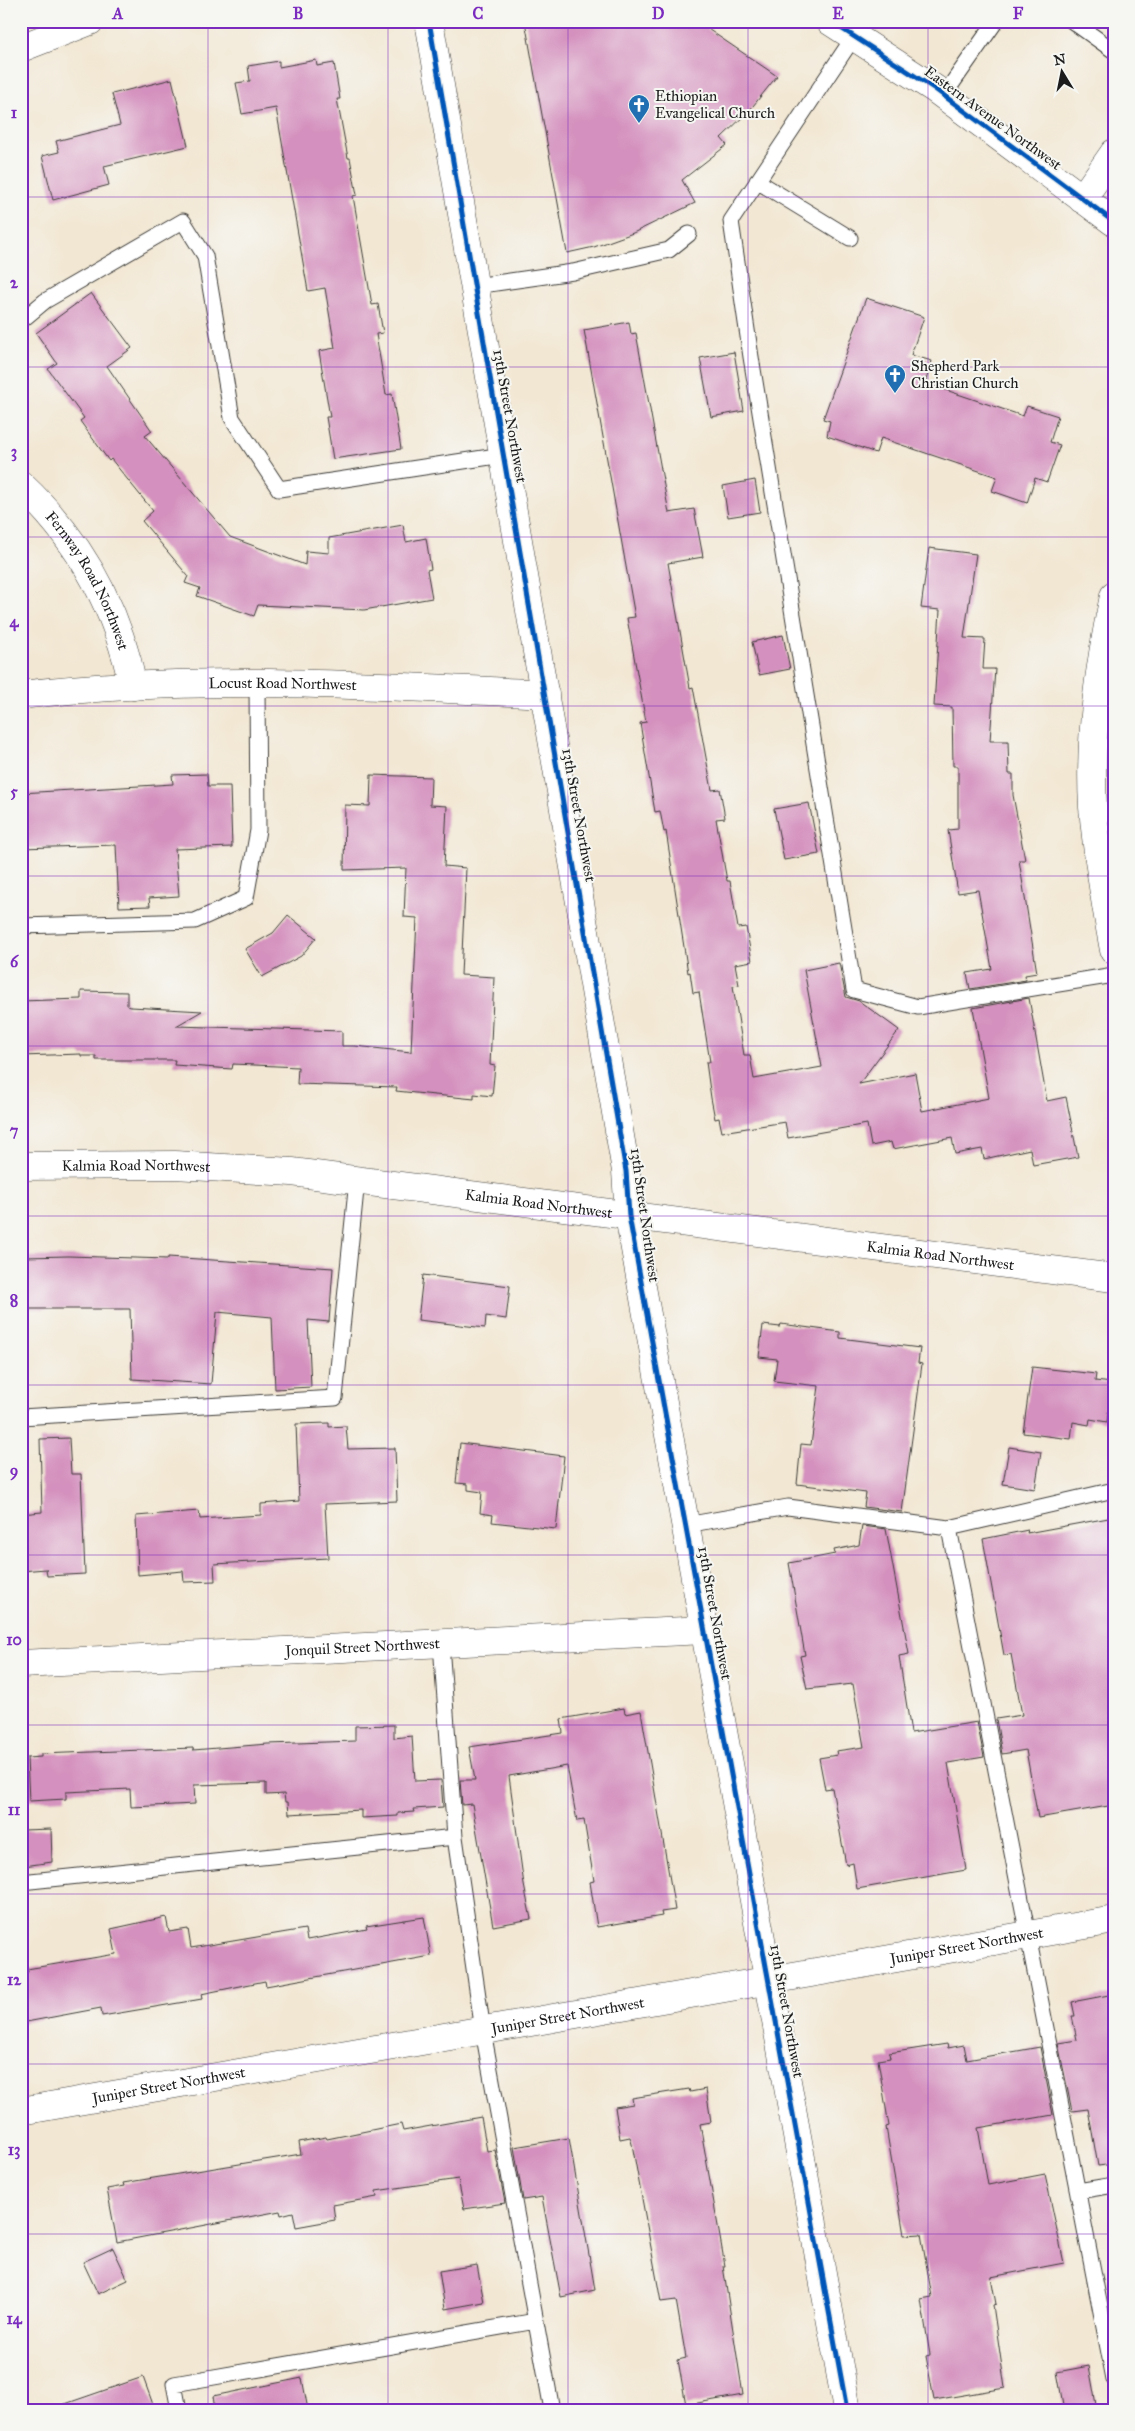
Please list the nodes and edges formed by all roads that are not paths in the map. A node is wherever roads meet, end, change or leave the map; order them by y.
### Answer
1 (90, 21) edge
2 (429, 21) edge
3 (830, 21) edge
4 (996, 21) edge
5 (1072, 21) edge
6 (853, 38) junction
7 (21, 48) edge
8 (1114, 51) edge
9 (944, 95) junction
10 (1114, 153) edge
11 (757, 181) junction
12 (1082, 199) junction
13 (1114, 222) edge
14 (689, 234) dead end
15 (850, 238) dead end
16 (475, 286) junction
17 (21, 321) edge
18 (503, 455) junction
19 (21, 485) edge
20 (1114, 596) edge
21 (257, 684) junction
22 (133, 686) junction
23 (545, 694) junction
24 (21, 695) edge
25 (21, 926) edge
26 (1114, 950) edge
27 (1114, 975) edge
28 (21, 1166) edge
29 (357, 1180) junction
30 (629, 1216) junction
31 (1114, 1278) edge
32 (21, 1417) edge
33 (1114, 1490) edge
34 (686, 1524) junction
35 (949, 1528) junction
36 (705, 1630) junction
37 (442, 1644) junction
38 (21, 1664) edge
39 (454, 1837) junction
40 (21, 1882) edge
41 (1114, 1920) edge
42 (1029, 1935) junction
43 (769, 1980) junction
44 (483, 2031) junction
45 (21, 2111) edge
46 (1114, 2185) edge
47 (1078, 2191) junction
48 (536, 2321) junction
49 (1114, 2379) edge
50 (178, 2410) edge
51 (552, 2410) edge
52 (847, 2410) edge

1 - 7 street
2 - 16 street, 13th Street Northwest
3 - 6 street, Eastern Avenue Northwest
4 - 9 lane
5 - 8 lane
6 - 9 street, Eastern Avenue Northwest
6 - 11 lane
9 - 12 street, Eastern Avenue Northwest
10 - 12 street
11 - 15 lane
11 - 27 lane
12 - 13 street, Eastern Avenue Northwest
14 - 16 lane
16 - 18 street, 13th Street Northwest
17 - 18 lane
18 - 23 street, 13th Street Northwest
19 - 22 street, Fernway Road Northwest
20 - 26 street
21 - 22 street, Locust Road Northwest
21 - 23 street, Locust Road Northwest
21 - 25 lane
22 - 24 street, Locust Road Northwest
23 - 30 street, 13th Street Northwest
28 - 29 street, Kalmia Road Northwest
29 - 30 street, Kalmia Road Northwest
29 - 32 lane
30 - 31 street, Kalmia Road Northwest
30 - 34 street, 13th Street Northwest
33 - 35 lane
34 - 35 lane
34 - 36 street, 13th Street Northwest
35 - 42 lane
36 - 37 street, Jonquil Street Northwest
36 - 43 street, 13th Street Northwest
37 - 38 street, Jonquil Street Northwest
37 - 39 lane
39 - 40 lane
39 - 44 lane
41 - 42 street, Juniper Street Northwest
42 - 43 street, Juniper Street Northwest
42 - 47 lane
43 - 44 street, Juniper Street Northwest
43 - 52 street, 13th Street Northwest
44 - 45 street, Juniper Street Northwest
44 - 48 lane
46 - 47 lane
47 - 49 lane
48 - 50 lane
48 - 51 lane

